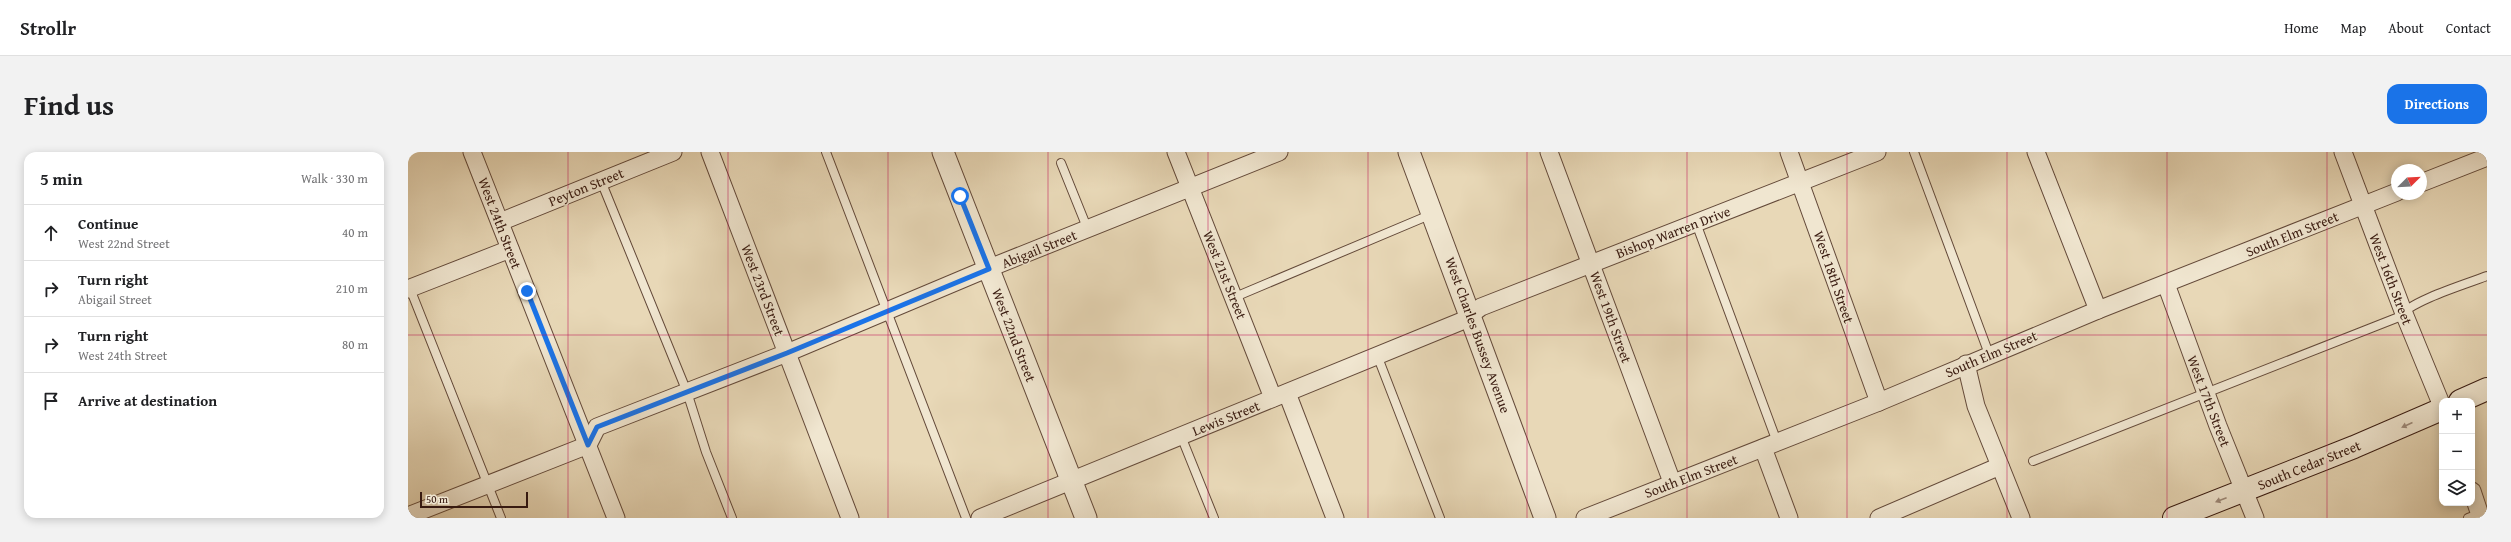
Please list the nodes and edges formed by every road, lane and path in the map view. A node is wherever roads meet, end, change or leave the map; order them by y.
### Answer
1 (472, 152) edge
2 (673, 152) edge
3 (710, 152) edge
4 (826, 152) edge
5 (943, 152) edge
6 (1176, 152) edge
7 (1279, 152) edge
8 (1409, 152) edge
9 (1549, 152) edge
10 (1789, 152) edge
11 (1877, 152) edge
12 (1914, 152) edge
13 (2036, 152) edge
14 (2343, 152) edge
15 (2487, 157) edge
16 (1061, 164) dead end
17 (601, 181) junction
18 (2427, 181) edge
19 (1801, 182) junction
20 (1189, 188) junction
21 (2391, 194) edge
22 (2363, 205) junction
23 (1433, 214) junction
24 (500, 222) junction
25 (1696, 223) junction
26 (1088, 230) junction
27 (510, 249) junction
28 (1591, 264) junction
29 (989, 269) junction
30 (2487, 276) edge
31 (2166, 284) junction
32 (409, 287) edge
33 (1235, 297) junction
34 (2098, 310) junction
35 (887, 311) junction
36 (2403, 312) junction
37 (1471, 313) junction
38 (787, 353) junction
39 (1989, 354) junction
40 (1377, 355) junction
41 (1966, 364) junction
42 (2487, 389) edge
43 (687, 392) junction
44 (2205, 394) junction
45 (1280, 396) junction
46 (2467, 398) edge
47 (2439, 399) edge
48 (1878, 402) junction
49 (2439, 410) edge
50 (1181, 436) junction
51 (588, 445) junction
52 (1770, 445) junction
53 (2033, 461) dead end
54 (2000, 466) junction
55 (1071, 480) junction
56 (1672, 482) junction
57 (489, 485) junction
58 (2244, 491) junction
59 (2475, 501) edge
60 (2479, 515) edge
61 (408, 516) edge
62 (501, 518) edge
63 (616, 518) edge
64 (732, 518) edge
65 (850, 518) edge
66 (966, 518) edge
67 (980, 518) edge
68 (1086, 518) edge
69 (1214, 518) edge
70 (1335, 518) edge
71 (1440, 518) edge
72 (1545, 518) edge
73 (1585, 518) edge
74 (1789, 518) edge
75 (1878, 518) edge
76 (2021, 518) edge
77 (2174, 518) edge
78 (2255, 518) edge

1 - 24 street, West 24th Street
2 - 17 street, Peyton Street
3 - 38 street, West 23rd Street
4 - 35 lane
5 - 29 street, West 22nd Street
6 - 20 street, West 21st Street
7 - 20 street, Abigail Street
8 - 23 street, West Charles Bussey Avenue
9 - 28 street, West 19th Street
10 - 19 street, West 18th Street
11 - 19 street, Bishop Warren Drive
12 - 39 lane
13 - 34 street
14 - 22 street, West 16th Street
15 - 18 street
16 - 26 lane
17 - 24 street, Peyton Street
17 - 43 lane
19 - 25 street, Bishop Warren Drive
19 - 48 street, West 18th Street
20 - 26 street, Abigail Street
20 - 33 street, West 21st Street
21 - 22 street, South Elm Street
22 - 31 street, South Elm Street
22 - 36 street, West 16th Street
23 - 33 lane
23 - 37 street, West Charles Bussey Avenue
24 - 27 street, West 24th Street
25 - 28 street, Bishop Warren Drive
25 - 52 lane
26 - 29 street, Abigail Street
27 - 32 street
27 - 51 street, West 24th Street
28 - 37 street, Bishop Warren Drive
28 - 56 street, West 19th Street
29 - 35 street, Abigail Street
29 - 55 street, West 22nd Street
30 - 36 lane
31 - 34 street, South Elm Street
31 - 44 street, West 17th Street
32 - 57 lane
33 - 45 street, West 21st Street
34 - 39 street, South Elm Street
35 - 38 street, Abigail Street
35 - 66 lane
36 - 44 lane
36 - 47 street, West 16th Street
37 - 40 street, Lewis Street
37 - 72 street, West Charles Bussey Avenue
38 - 43 street, Abigail Street
38 - 65 street, West 23rd Street
39 - 41 street, South Elm Street
40 - 45 street, Lewis Street
40 - 71 lane
41 - 48 street, South Elm Street
41 - 54 street
42 - 46 main road
43 - 51 street, Abigail Street
43 - 64 lane
44 - 53 lane
44 - 58 street, West 17th Street
45 - 50 street, Lewis Street
45 - 70 street, West 21st Street
48 - 52 street, South Elm Street
49 -> 58 main road, South Cedar Street
50 - 55 street, Lewis Street
50 - 69 lane
51 - 57 street
51 - 63 street, West 24th Street
52 - 56 street, South Elm Street
52 - 74 street
54 - 75 street
54 - 76 street
55 - 67 street, Lewis Street
55 - 68 street, West 22nd Street
56 - 73 street, South Elm Street
57 - 61 street
57 - 62 lane
58 -> 77 main road, South Cedar Street
58 - 78 street, West 17th Street
59 - 60 street

